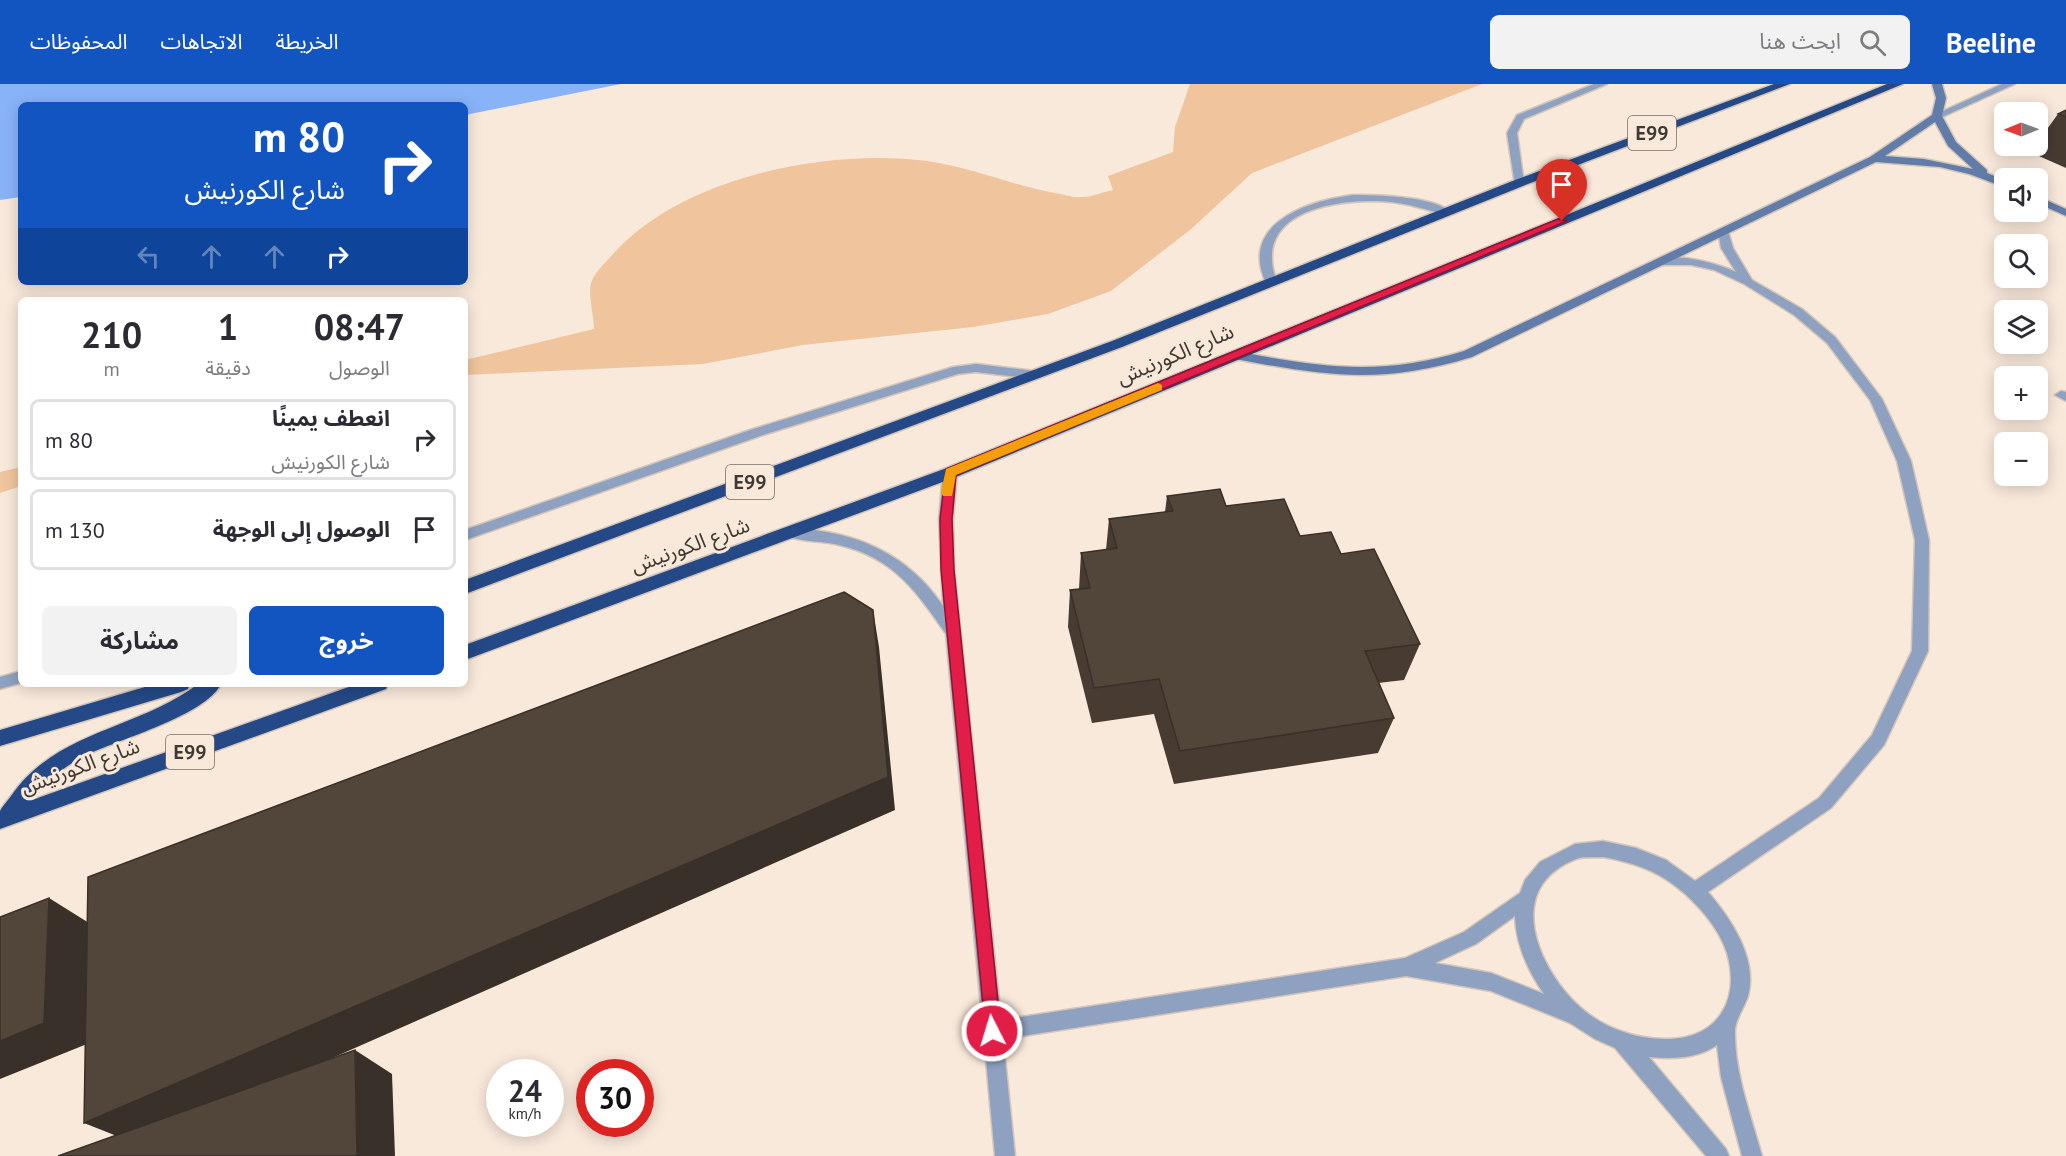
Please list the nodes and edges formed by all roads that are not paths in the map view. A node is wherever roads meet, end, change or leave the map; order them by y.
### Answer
1 (1602, 84) edge
2 (1784, 84) edge
3 (1897, 84) edge
4 (1936, 84) edge
5 (2010, 84) edge
6 (1937, 116) junction
7 (1874, 159) junction
8 (1990, 177) junction
9 (1994, 179) edge
10 (1519, 183) junction
11 (2048, 205) edge
12 (1446, 212) junction
13 (2066, 213) edge
14 (1723, 231) junction
15 (1660, 262) junction
16 (1748, 282) junction
17 (1271, 283) junction
18 (1235, 355) junction
19 (1035, 375) junction
20 (950, 472) junction
21 (794, 533) junction
22 (468, 534) edge
23 (468, 586) edge
24 (956, 637) junction
25 (468, 652) edge
26 (18, 678) edge
27 (0, 683) edge
28 (172, 687) edge
29 (208, 687) edge
30 (371, 687) edge
31 (0, 738) edge
32 (4, 818) edge
33 (1695, 891) junction
34 (1525, 899) junction
35 (1406, 967) junction
36 (1577, 1016) junction
37 (1725, 1027) junction
38 (992, 1031) junction
39 (1622, 1042) junction
40 (1005, 1156) edge
41 (1719, 1156) edge
42 (1752, 1156) edge

1 - 10 street
2 - 10 highway, شارع الكورنيش / E99
3 - 18 highway, شارع الكورنيش / E99
4 - 6 street
5 - 6 street
6 - 7 street
6 - 8 street
7 - 8 street
7 - 14 street
8 - 9 street
10 - 12 highway, شارع الكورنيش / E99
11 - 13 street
12 - 17 highway, شارع الكورنيش / E99
12 - 17 street
14 - 15 street
14 - 16 street
15 - 16 street
15 - 18 street
16 - 33 street
17 - 19 highway, شارع الكورنيش / E99
18 - 20 highway, شارع الكورنيش / E99
19 - 22 street
19 - 23 highway, شارع الكورنيش / E99
20 - 21 highway, شارع الكورنيش / E99
20 - 24 street
21 - 24 street
21 - 25 highway, شارع الكورنيش / E99
24 - 38 street
26 - 27 street
28 - 31 highway
29 - 32 highway
30 - 32 highway, شارع الكورنيش / E99
33 - 34 street
33 - 37 street
34 - 35 street
34 - 36 street
35 - 36 street
35 - 38 street
36 - 39 street
37 - 39 street
37 - 42 street
38 - 40 street
39 - 41 street

